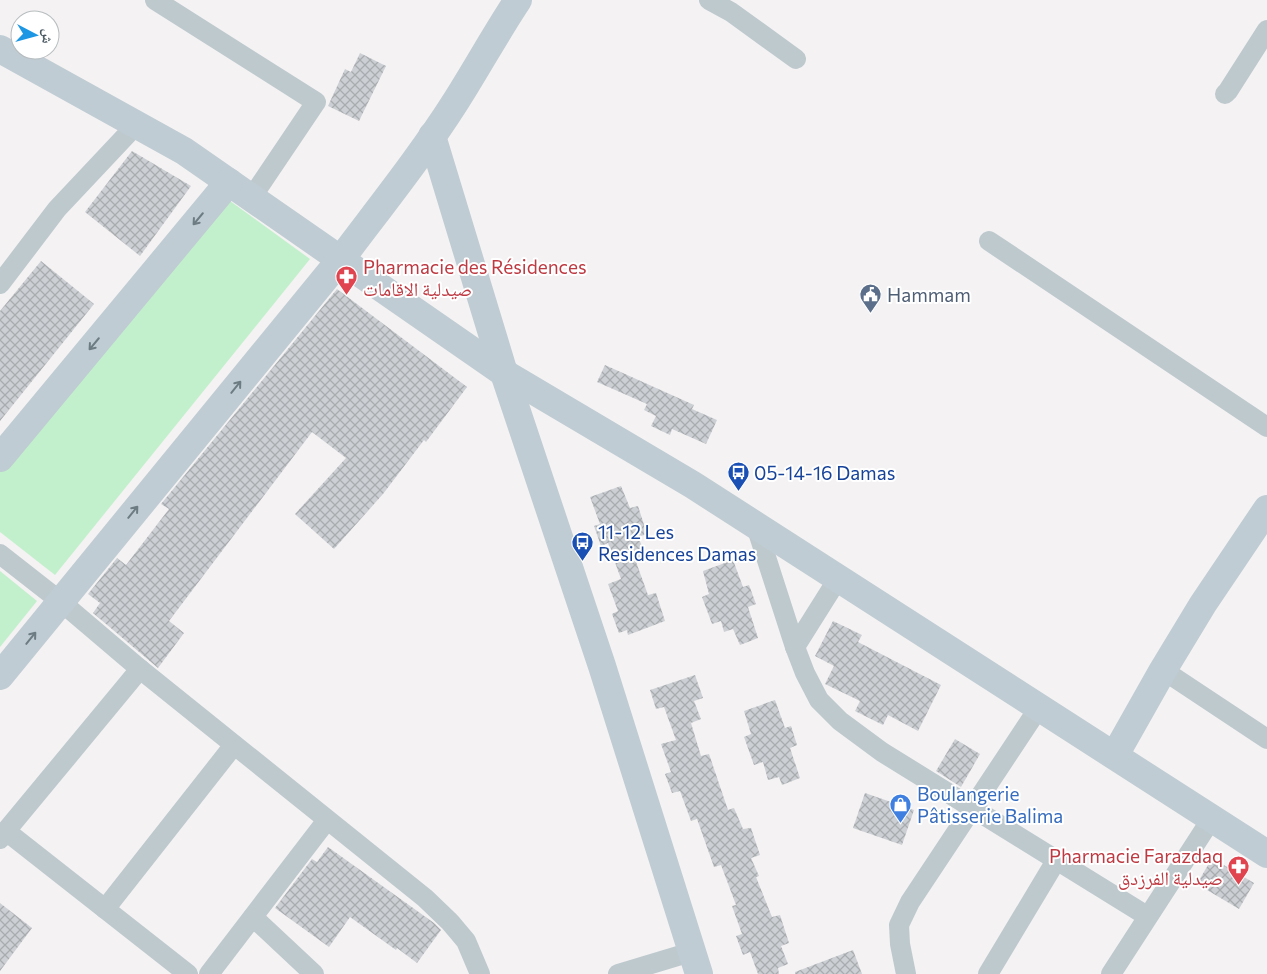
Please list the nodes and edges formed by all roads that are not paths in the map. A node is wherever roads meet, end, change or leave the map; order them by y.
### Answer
1 (155, 0) edge
2 (518, 0) edge
3 (709, 0) edge
4 (1267, 30) edge
5 (0, 49) edge
6 (796, 58) dead end
7 (1225, 94) dead end
8 (137, 124) junction
9 (432, 136) junction
10 (230, 182) junction
11 (252, 198) junction
12 (989, 241) dead end
13 (341, 258) junction
14 (0, 284) edge
15 (504, 373) junction
16 (1267, 427) edge
17 (0, 458) edge
18 (1267, 508) edge
19 (756, 526) junction
20 (0, 554) edge
21 (839, 577) junction
22 (60, 601) junction
23 (795, 647) junction
24 (140, 669) junction
25 (1163, 670) junction
26 (0, 676) edge
27 (1040, 706) junction
28 (1267, 739) edge
29 (234, 746) junction
30 (1115, 755) junction
31 (971, 808) junction
32 (1212, 818) junction
33 (327, 820) junction
34 (3, 835) edge
35 (1265, 848) edge
36 (1057, 859) junction
37 (105, 909) junction
38 (1147, 916) junction
39 (253, 918) junction
40 (695, 963) edge
41 (188, 974) edge
42 (209, 974) edge
43 (314, 974) edge
44 (480, 974) edge
45 (618, 974) edge
46 (906, 974) edge
47 (988, 974) edge
48 (1111, 974) edge

1 - 11 street
2 - 9 street
3 - 6 street
4 - 7 street
5 - 8 street
8 - 10 street
8 - 14 street
9 - 13 street
9 - 15 street
10 - 11 street
10 -> 17 street
11 - 13 street
12 - 16 street
13 - 15 street
22 -> 13 street
15 - 19 street
15 - 40 street
18 - 25 street
19 - 21 street
19 - 23 street
20 - 22 street
21 - 23 street
21 - 27 street
22 - 24 street
26 -> 22 street
23 - 31 street
24 - 29 street
24 - 34 street
25 - 28 street
25 - 30 street
27 - 30 street
27 - 31 street
29 - 33 street
29 - 37 street
30 - 32 street
31 - 36 street
31 - 46 street
32 - 35 street
32 - 38 street
33 - 39 street
33 - 44 street
34 - 37 street
36 - 38 street
36 - 47 street
37 - 41 street
38 - 48 street
39 - 42 street
39 - 43 street
40 - 45 street

